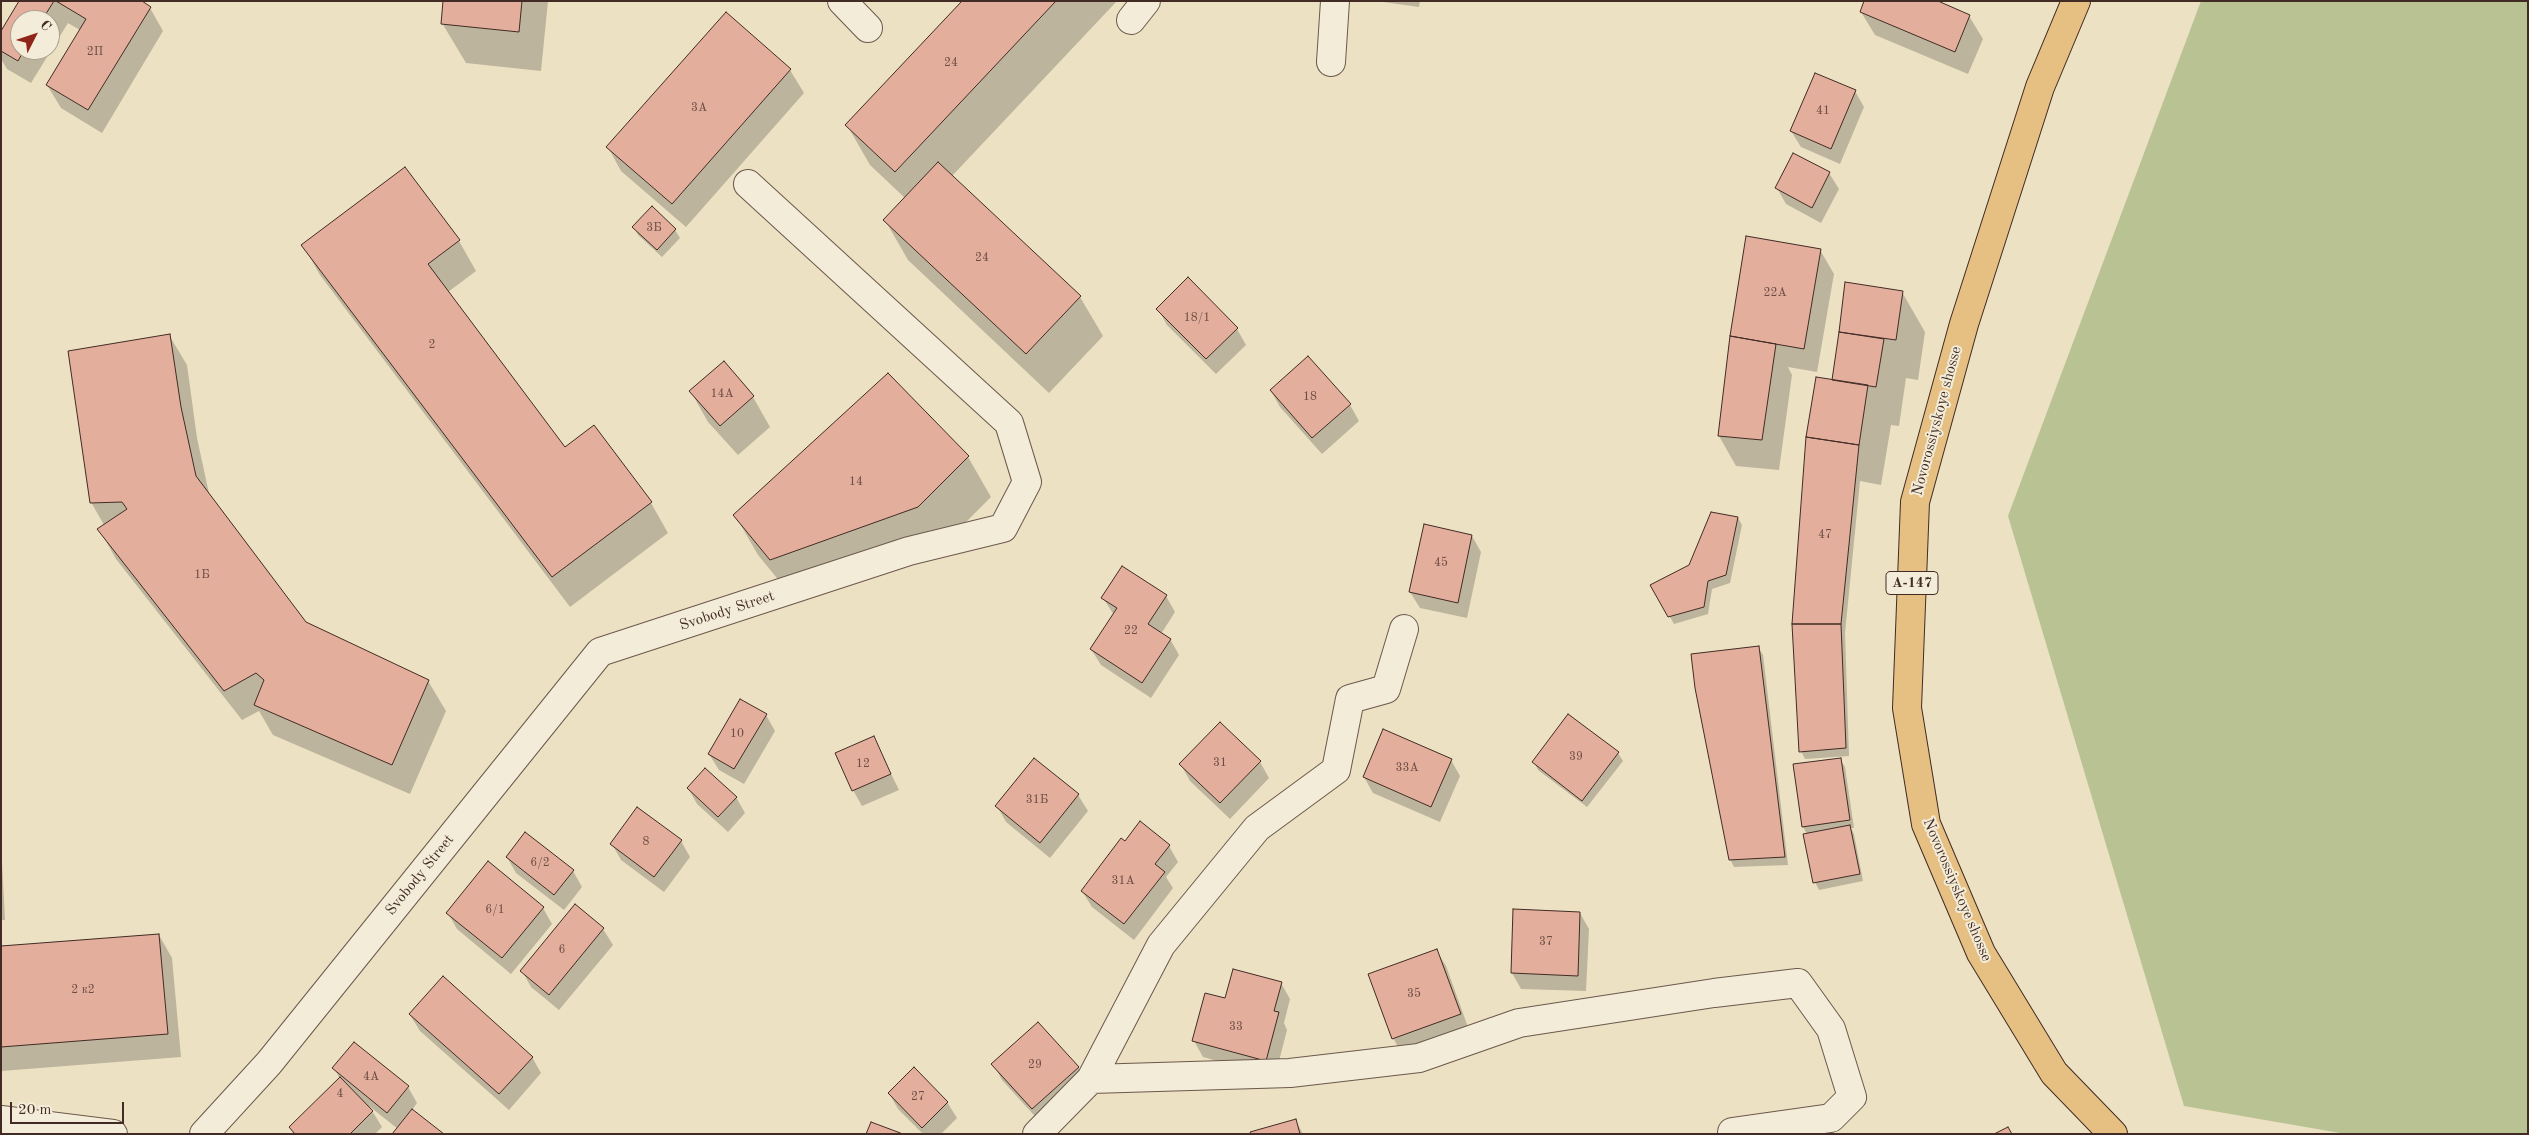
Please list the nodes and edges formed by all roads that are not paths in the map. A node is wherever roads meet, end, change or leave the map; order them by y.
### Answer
1 (842, 1) edge
2 (1335, 1) edge
3 (2076, 1) edge
4 (868, 28) dead end
5 (1331, 62) dead end
6 (748, 184) dead end
7 (1404, 629) dead end
8 (1091, 1079) junction
9 (1, 1120) edge
10 (1732, 1132) dead end
11 (113, 1134) edge
12 (204, 1134) edge
13 (1037, 1134) edge
14 (2113, 1134) edge

1 - 4 street
2 - 5 street
3 - 14 highway, Novorossiyskoye shosse / А-147
6 - 12 street, Svobody Street
7 - 8 street
8 - 10 street
8 - 13 street
9 - 11 street

